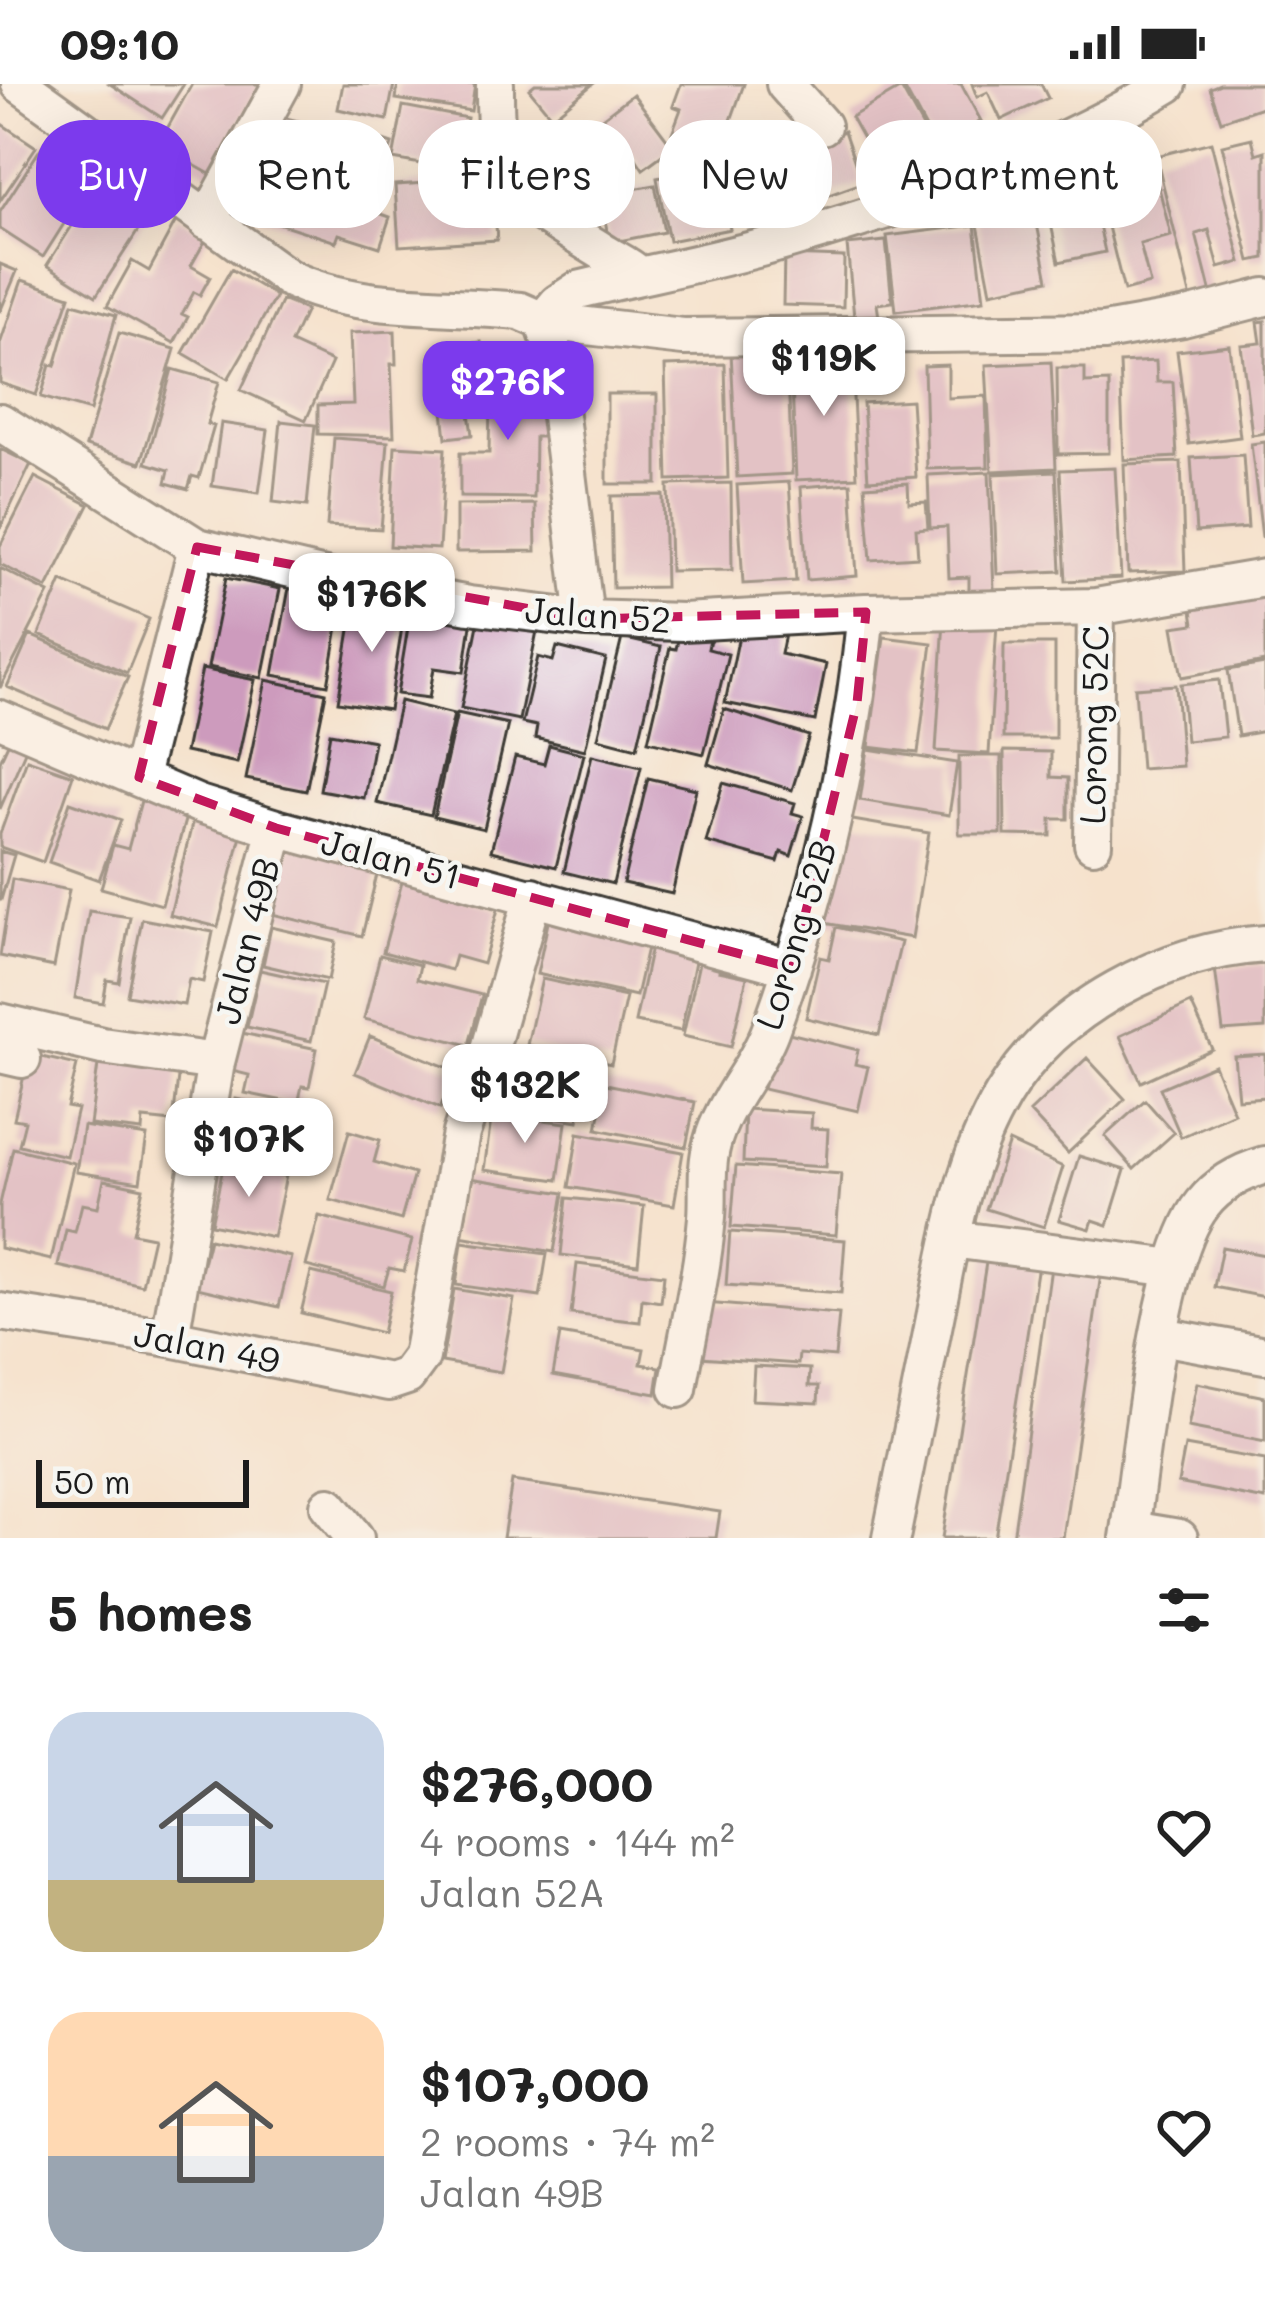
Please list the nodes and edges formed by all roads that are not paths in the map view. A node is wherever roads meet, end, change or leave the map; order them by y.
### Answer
1 (20, 84) edge
2 (282, 84) edge
3 (495, 84) edge
4 (785, 84) edge
5 (1168, 84) edge
6 (817, 120) edge
7 (207, 221) junction
8 (639, 275) junction
9 (1265, 297) edge
10 (543, 321) junction
11 (0, 422) edge
12 (197, 547) junction
13 (1265, 578) edge
14 (1096, 607) junction
15 (866, 612) junction
16 (585, 619) junction
17 (0, 719) edge
18 (139, 777) junction
19 (276, 828) junction
20 (1093, 844) dead end
21 (533, 896) junction
22 (1265, 944) edge
23 (792, 968) junction
24 (0, 1022) edge
25 (216, 1062) junction
26 (1265, 1165) edge
27 (950, 1239) junction
28 (1174, 1268) junction
29 (0, 1312) edge
30 (1161, 1336) junction
31 (170, 1338) junction
32 (1265, 1355) edge
33 (677, 1389) dead end
34 (329, 1506) dead end
35 (1130, 1534) edge
36 (355, 1538) edge
37 (891, 1538) edge
38 (1179, 1538) edge

1 - 7 street
2 - 7 street
3 - 8 street
4 - 6 street
5 - 8 street
7 - 10 street
8 - 10 street
9 - 10 street
10 - 16 street
11 - 12 street, Jalan 52
12 - 16 street, Jalan 52
12 - 18 street
13 - 14 street, Jalan 52
14 - 15 street, Jalan 52
14 - 20 street, Lorong 52C
15 - 16 street, Jalan 52
15 - 23 street, Lorong 52B
17 - 18 street, Jalan 51
18 - 19 street, Jalan 51
19 - 21 street, Jalan 51
19 - 25 street, Jalan 49B
21 - 23 street, Jalan 51
21 - 31 street, Jalan 49
22 - 27 street
23 - 33 street, Lorong 52B
24 - 25 street
25 - 31 street, Jalan 49B
26 - 28 street
27 - 28 street
27 - 37 street
28 - 30 street
29 - 31 street, Jalan 49
30 - 32 street
30 - 35 street
34 - 36 street
35 - 38 street

